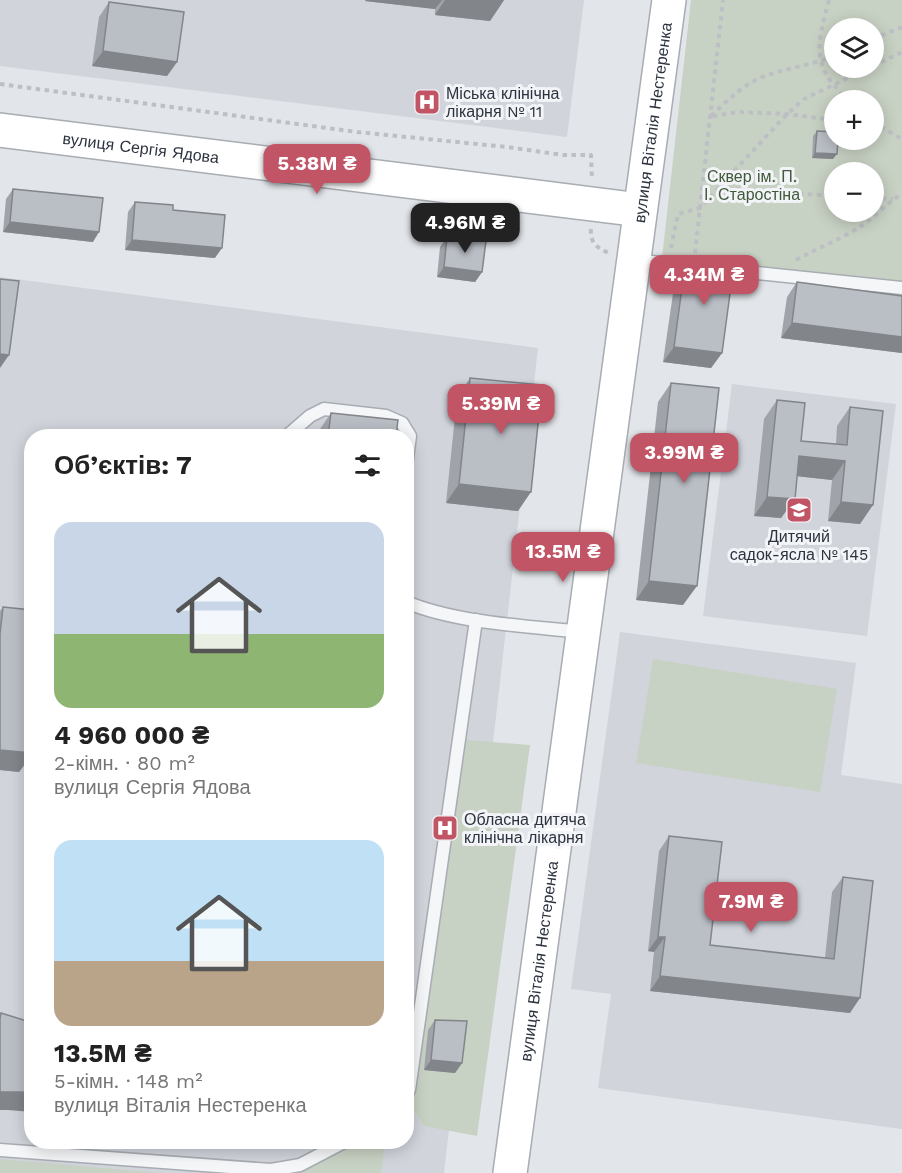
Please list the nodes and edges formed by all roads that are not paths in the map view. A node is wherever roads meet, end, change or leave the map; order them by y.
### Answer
1 (669, 0) edge
2 (0, 130) edge
3 (640, 210) junction
4 (633, 260) junction
5 (902, 288) edge
6 (295, 429) edge
7 (406, 429) edge
8 (414, 605) edge
9 (476, 620) junction
10 (582, 632) junction
11 (414, 1055) edge
12 (331, 1149) edge
13 (0, 1150) edge
14 (510, 1173) edge

1 - 3 main road, вулиця Віталія Нестеренка
2 - 3 main road, вулиця Сергія Ядова
3 - 4 main road, вулиця Віталія Нестеренка
4 - 5 lane
4 - 10 main road, вулиця Віталія Нестеренка
6 - 7 lane
8 - 9 lane
9 - 10 lane
9 - 11 lane
10 - 14 main road, вулиця Віталія Нестеренка
12 - 13 lane

